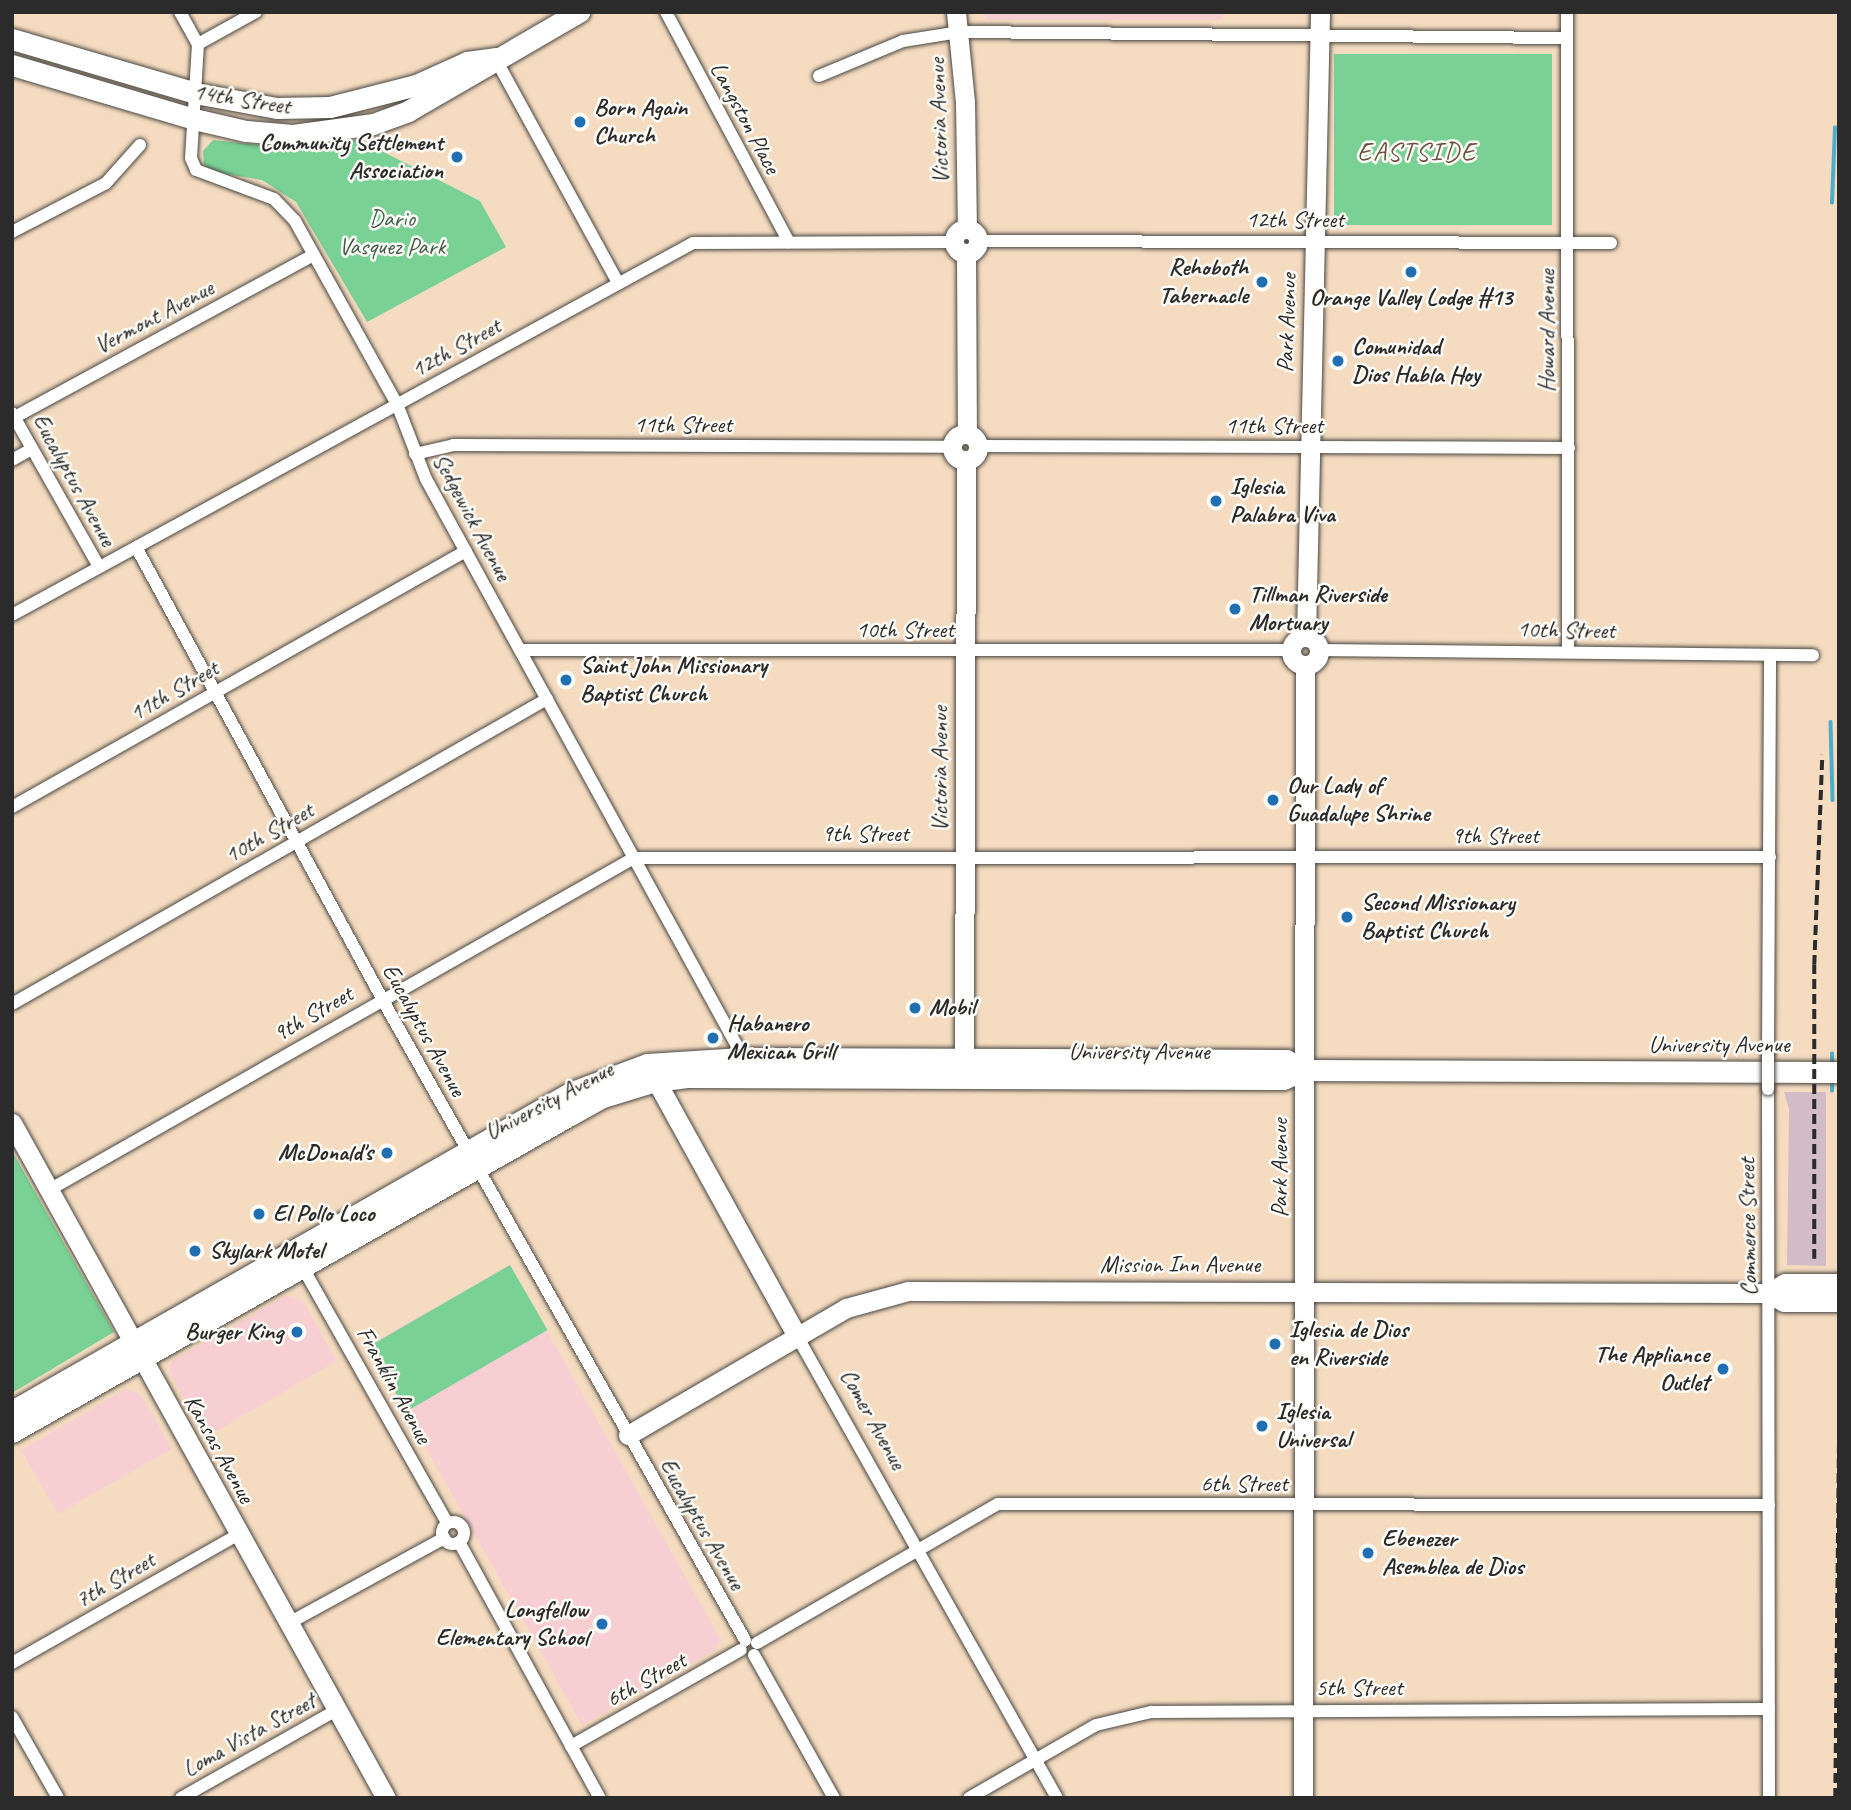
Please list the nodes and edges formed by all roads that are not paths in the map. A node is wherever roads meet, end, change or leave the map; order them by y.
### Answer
1 (180, 12) edge
2 (256, 12) edge
3 (579, 12) edge
4 (666, 12) edge
5 (1320, 12) edge
6 (1567, 12) edge
7 (958, 22) edge
8 (1320, 37) junction
9 (1567, 38) junction
10 (12, 39) edge
11 (198, 44) junction
12 (495, 58) junction
13 (12, 65) edge
14 (819, 76) dead end
15 (195, 93) junction
16 (194, 119) junction
17 (140, 145) dead end
18 (12, 232) edge
19 (1314, 240) junction
20 (966, 241) junction
21 (789, 242) junction
22 (1568, 243) junction
23 (1611, 243) dead end
24 (313, 255) junction
25 (618, 283) junction
26 (397, 404) junction
27 (13, 415) edge
28 (966, 447) junction
29 (1308, 447) junction
30 (1569, 448) junction
31 (32, 449) junction
32 (415, 454) junction
33 (12, 460) edge
34 (136, 547) junction
35 (466, 551) junction
36 (99, 568) junction
37 (12, 615) edge
38 (1313, 643) junction
39 (520, 650) junction
40 (1291, 650) junction
41 (1568, 650) junction
42 (964, 651) junction
43 (1770, 655) junction
44 (1813, 655) dead end
45 (1305, 665) junction
46 (214, 692) junction
47 (547, 699) junction
48 (12, 807) edge
49 (297, 842) junction
50 (964, 855) junction
51 (1305, 857) junction
52 (1770, 857) junction
53 (634, 858) junction
54 (382, 999) junction
55 (12, 1004) edge
56 (743, 1067) junction
57 (964, 1068) junction
58 (1304, 1070) junction
59 (1839, 1072) edge
60 (651, 1073) junction
61 (12, 1123) edge
62 (472, 1160) junction
63 (49, 1190) junction
64 (331, 1230) junction
65 (303, 1268) junction
66 (1839, 1284) edge
67 (273, 1285) junction
68 (1304, 1291) junction
69 (1770, 1293) junction
70 (1839, 1301) edge
71 (797, 1336) junction
72 (137, 1352) junction
73 (12, 1411) edge
74 (12, 1432) edge
75 (628, 1435) junction
76 (1303, 1505) junction
77 (1769, 1505) junction
78 (447, 1523) junction
79 (239, 1534) junction
80 (444, 1538) junction
81 (459, 1542) junction
82 (918, 1550) junction
83 (289, 1623) junction
84 (749, 1647) junction
85 (12, 1663) edge
86 (338, 1709) junction
87 (1303, 1709) junction
88 (1769, 1709) junction
89 (12, 1717) edge
90 (571, 1746) junction
91 (1035, 1759) junction
92 (58, 1798) edge
93 (181, 1798) edge
94 (387, 1798) edge
95 (600, 1798) edge
96 (834, 1798) edge
97 (969, 1798) edge
98 (1057, 1798) edge
99 (1303, 1798) edge
100 (1769, 1798) edge

1 - 11 street
2 - 11 street
3 - 12 main road, 14th Street
4 - 21 street, Langston Place
5 - 8 street, Park Avenue
6 - 9 street, Howard Avenue
7 - 8 street
7 - 14 street
7 - 20 street, Victoria Avenue
8 - 9 street
8 - 19 street, Park Avenue
9 - 22 street, Howard Avenue
10 - 15 main road, 14th Street
11 - 15 street, Sedgewick Avenue
12 - 15 main road, 14th Street
12 - 16 main road, 14th Street
12 - 25 street
13 - 16 main road, 14th Street
15 - 16 street, Sedgewick Avenue
16 - 24 street, Sedgewick Avenue
17 - 18 street
19 - 20 street, 12th Street
19 - 22 street, 12th Street
19 - 29 street, Park Avenue
20 - 21 street, 12th Street
20 - 28 street, Victoria Avenue
21 - 25 street, 12th Street
22 - 23 street, 12th Street
22 - 30 street, Howard Avenue
24 - 26 street, Sedgewick Avenue
24 - 27 street, Vermont Avenue
25 - 26 street, 12th Street
26 - 32 street, Sedgewick Avenue
26 - 34 street, 12th Street
27 - 31 street, Eucalyptus Avenue
28 - 29 street, 11th Street
28 - 32 street, 11th Street
28 - 42 street, Victoria Avenue
29 - 30 street, 11th Street
29 - 38 street, Park Avenue
30 - 41 street, Howard Avenue
31 - 33 street
31 - 36 street, Eucalyptus Avenue
32 - 35 street, Sedgewick Avenue
34 - 36 street, 12th Street
34 - 46 street, Eucalyptus Avenue
35 - 39 street, Sedgewick Avenue
35 - 46 street, 11th Street
36 - 37 street, 12th Street
38 - 40 street
38 - 41 street, 10th Street
38 - 45 street
39 - 42 street, 10th Street
39 - 47 street, Sedgewick Avenue
40 - 42 street, 10th Street
40 - 45 street
41 - 43 street, 10th Street
42 - 50 street, Victoria Avenue
43 - 44 street, 10th Street
43 - 52 street, Commerce Street
45 - 51 street, Park Avenue
46 - 48 street, 11th Street
46 - 49 street, Eucalyptus Avenue
47 - 49 street, 10th Street
47 - 53 street, Sedgewick Avenue
49 - 54 street, Eucalyptus Avenue
49 - 55 street, 10th Street
50 - 51 street, 9th Street
50 - 53 street, 9th Street
50 - 57 street, Victoria Avenue
51 - 52 street, 9th Street
51 - 58 street, Park Avenue
52 - 69 street, Commerce Street, bridge
53 - 54 street, 9th Street
53 - 56 street, Sedgewick Avenue
54 - 62 street, Eucalyptus Avenue
54 - 63 street, 9th Street
56 - 57 main road, University Avenue
56 - 60 main road, University Avenue
57 - 58 main road, University Avenue
58 - 59 main road, University Avenue
58 - 68 street, Park Avenue
60 - 62 main road, University Avenue
60 - 71 street, Comer Avenue
61 - 63 street, Kansas Avenue
62 - 64 main road, University Avenue
62 - 65 main road, University Avenue
62 - 75 street, Eucalyptus Avenue
63 - 72 street, Kansas Avenue
64 - 67 main road
64 - 72 main road, University Avenue
65 - 67 main road, University Avenue
65 - 78 street, Franklin Avenue
66 - 69 main road, Mission Inn Avenue
67 - 72 main road, University Avenue
68 - 69 street, Mission Inn Avenue
68 - 71 street, Mission Inn Avenue
68 - 76 street, Park Avenue
69 - 70 main road, Mission Inn Avenue
69 - 77 street, Commerce Street
71 - 75 street, Mission Inn Avenue
71 - 82 street, Comer Avenue
72 - 73 main road, University Avenue
72 - 74 main road, University Avenue
72 - 79 street, Kansas Avenue
75 - 84 street, Eucalyptus Avenue
76 - 77 street, 6th Street
76 - 82 street, 6th Street
76 - 87 street, Park Avenue
77 - 88 street, Commerce Street
78 - 80 street
78 - 81 street, Franklin Avenue
79 - 83 street, Kansas Avenue
79 - 85 street, 7th Street
80 - 81 street
80 - 83 street
81 - 90 street
82 - 84 street, 6th Street
82 - 91 street, Comer Avenue
83 - 86 street, Kansas Avenue
84 - 90 street, 6th Street
84 - 96 street, Eucalyptus Avenue
86 - 93 street, Loma Vista Street
86 - 94 street, Kansas Avenue
87 - 88 street, 5th Street
87 - 91 street, 5th Street
87 - 99 street, Park Avenue
88 - 100 street, Commerce Street
89 - 92 street
90 - 95 street
91 - 97 street, 5th Street
91 - 98 street, Comer Avenue

